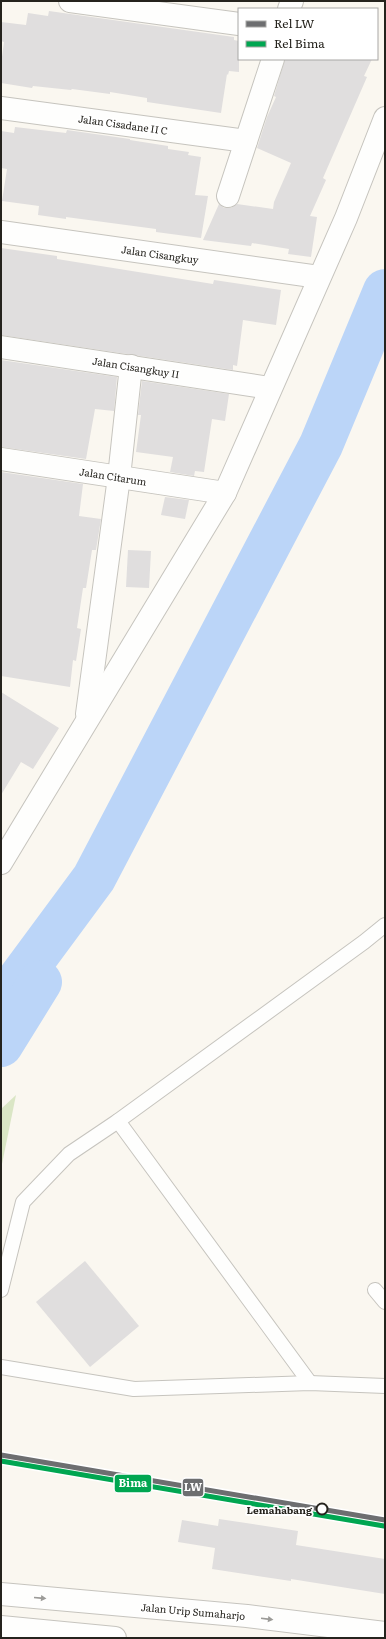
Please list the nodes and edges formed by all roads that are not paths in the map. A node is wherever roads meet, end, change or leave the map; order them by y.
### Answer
1 (70, 1) edge
2 (238, 24) edge
3 (273, 60) edge
4 (1, 108) edge
5 (385, 118) edge
6 (246, 141) junction
7 (228, 196) dead end
8 (1, 232) edge
9 (319, 277) junction
10 (1, 347) edge
11 (131, 366) junction
12 (270, 388) junction
13 (1, 459) edge
14 (119, 477) junction
15 (225, 493) junction
16 (86, 723) junction
17 (1, 863) edge
18 (385, 925) edge
19 (118, 1121) junction
20 (1, 1290) edge
21 (375, 1290) dead end
22 (385, 1302) edge
23 (1, 1367) edge
24 (310, 1383) junction
25 (385, 1386) edge
26 (1, 1594) edge
27 (1, 1627) edge
28 (385, 1633) edge
29 (62, 1635) edge
30 (115, 1638) edge

1 - 2 main road
3 - 6 main road
4 - 6 main road, Jalan Cisadane II C
5 - 9 main road
6 - 7 main road
8 - 9 main road, Jalan Cisangkuy
9 - 12 main road
10 - 11 main road, Jalan Cisangkuy II
11 - 12 main road, Jalan Cisangkuy II
11 - 14 main road
12 - 15 main road
13 - 14 main road, Jalan Citarum
14 - 15 main road, Jalan Citarum
14 - 16 main road
15 - 16 main road
16 - 17 main road
18 - 19 lane
19 - 20 lane
19 - 24 lane
21 - 22 lane
23 - 24 lane
24 - 25 lane
26 -> 28 main road, Jalan Urip Sumaharjo
27 - 29 main road
29 - 30 main road

